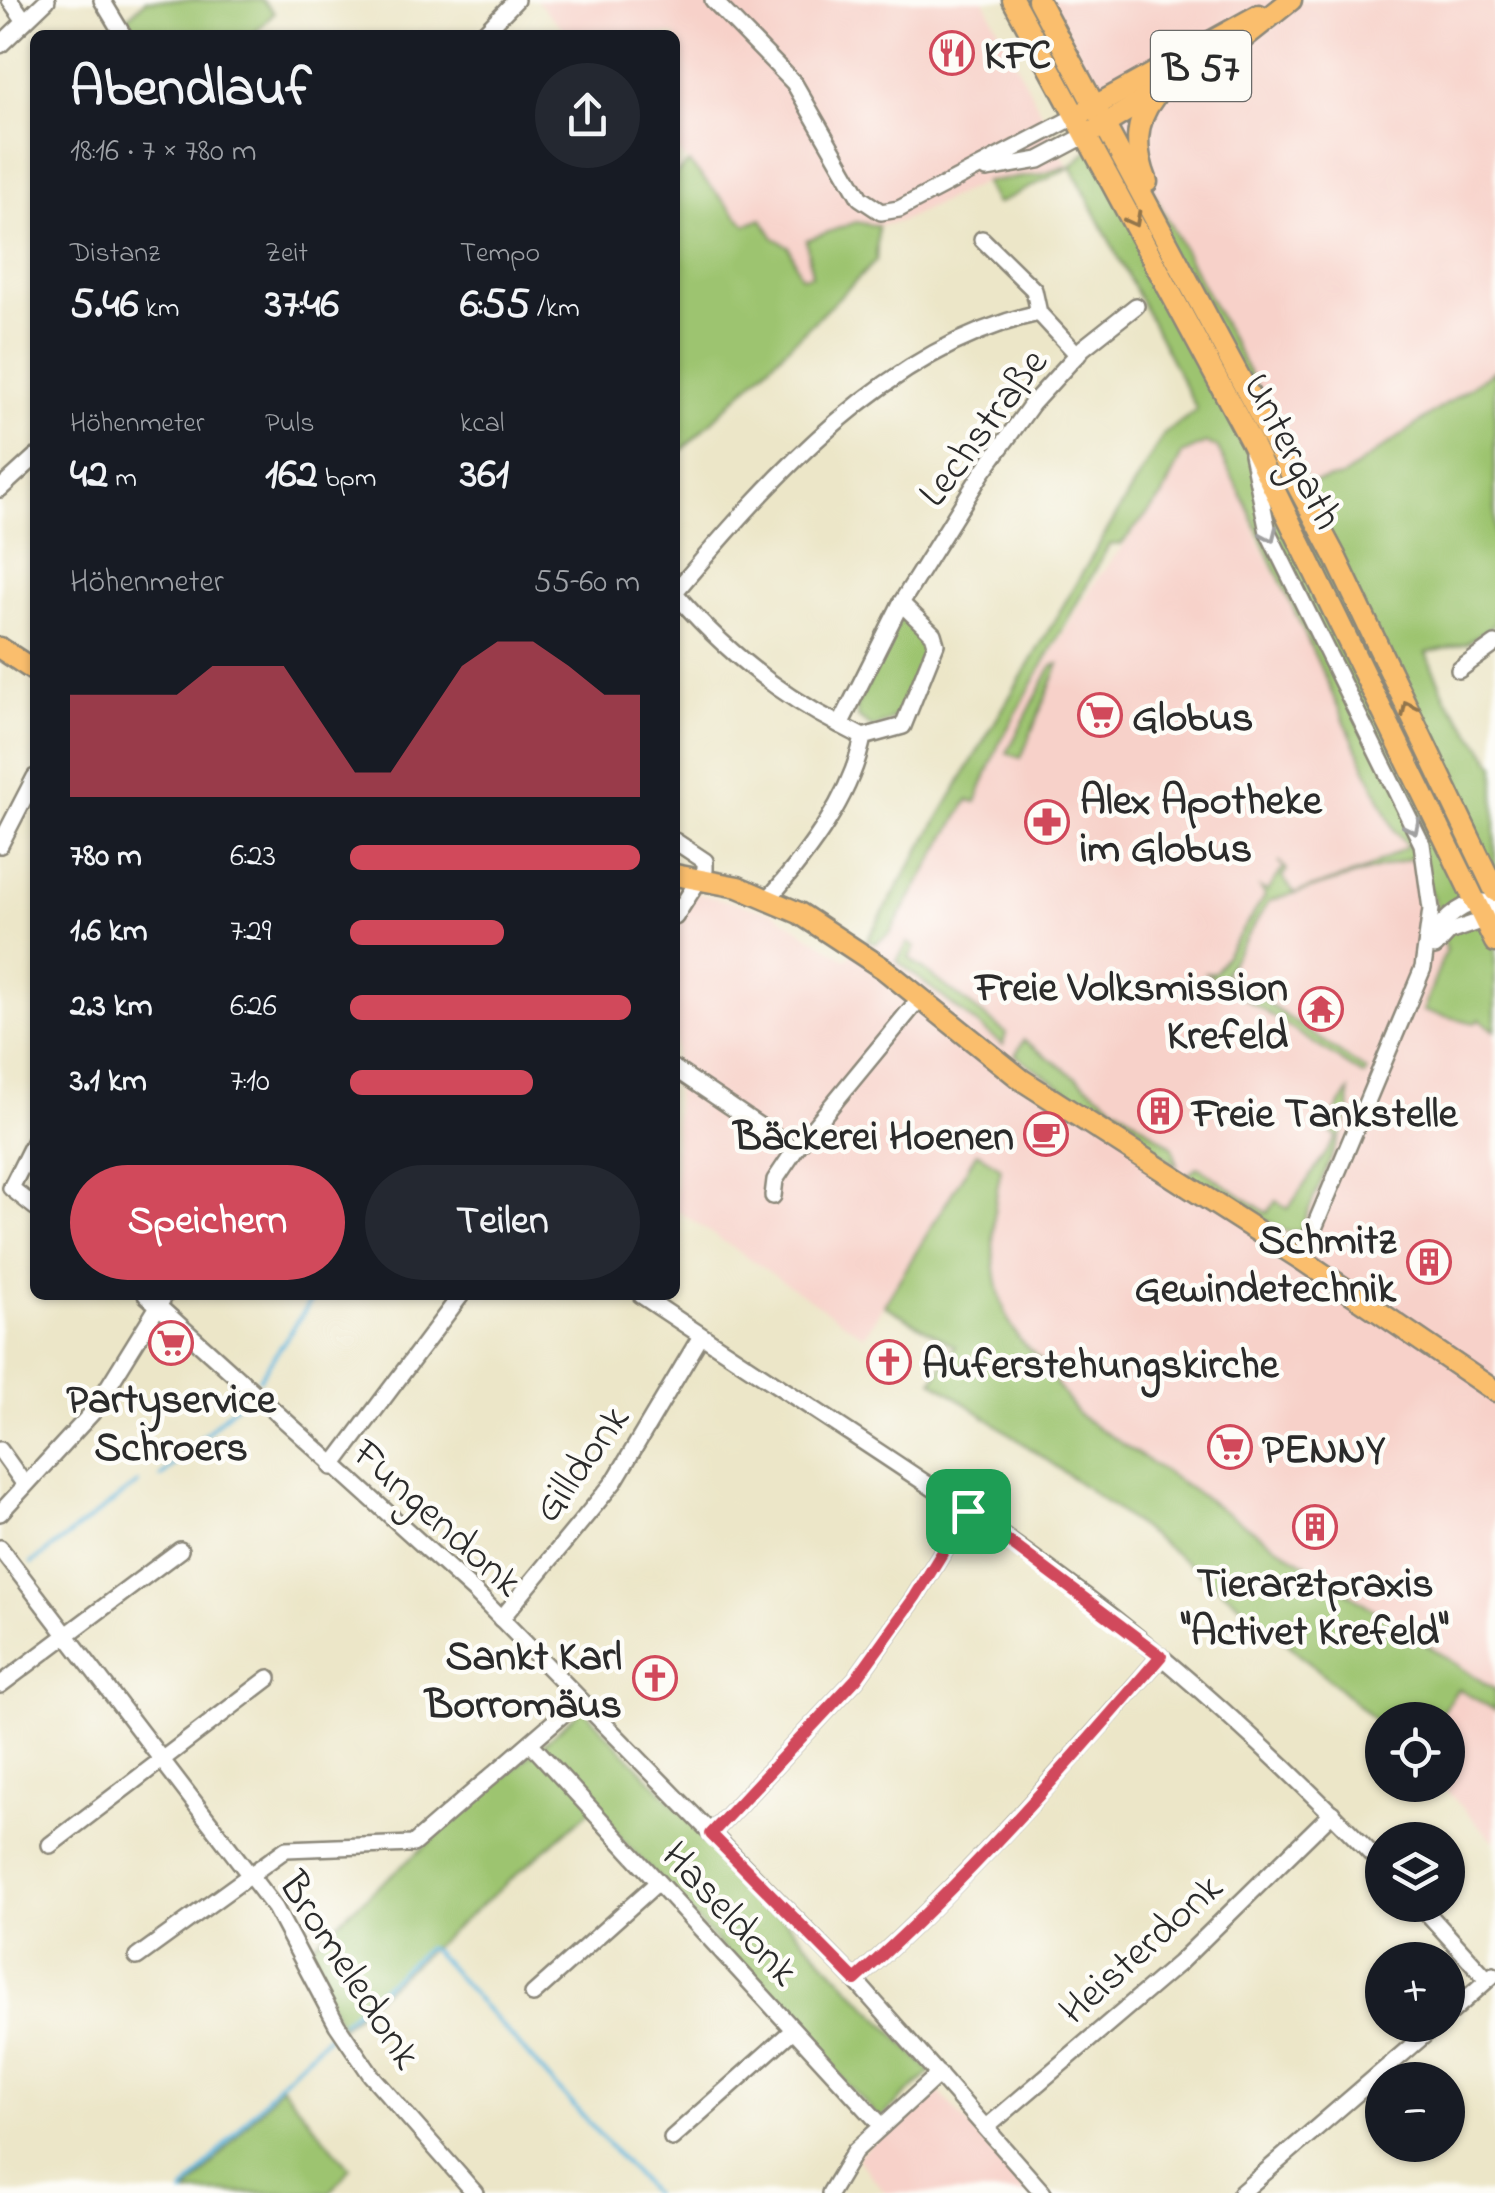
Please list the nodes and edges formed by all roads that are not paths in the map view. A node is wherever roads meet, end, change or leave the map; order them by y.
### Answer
1 (10, 0) edge
2 (48, 0) edge
3 (102, 0) edge
4 (516, 0) edge
5 (713, 0) edge
6 (1013, 0) edge
7 (1038, 0) edge
8 (1290, 0) edge
9 (25, 22) junction
10 (120, 30) edge
11 (487, 30) edge
12 (0, 45) edge
13 (1156, 96) junction
14 (1092, 120) junction
15 (1165, 231) junction
16 (982, 239) dead end
17 (1136, 306) dead end
18 (1039, 313) junction
19 (1078, 355) junction
20 (1250, 440) junction
21 (30, 461) edge
22 (0, 489) edge
23 (680, 586) edge
24 (680, 597) edge
25 (901, 603) junction
26 (1495, 644) edge
27 (0, 648) edge
28 (30, 668) edge
29 (1459, 670) dead end
30 (840, 725) junction
31 (862, 737) junction
32 (30, 787) edge
33 (680, 844) edge
34 (0, 845) edge
35 (680, 876) edge
36 (701, 879) junction
37 (770, 897) junction
38 (1490, 907) edge
39 (680, 909) edge
40 (1495, 942) edge
41 (1423, 968) junction
42 (920, 998) junction
43 (680, 1072) edge
44 (30, 1150) edge
45 (796, 1150) junction
46 (773, 1196) dead end
47 (30, 1203) edge
48 (1301, 1259) junction
49 (155, 1300) edge
50 (158, 1300) edge
51 (457, 1300) edge
52 (648, 1300) edge
53 (701, 1336) junction
54 (1495, 1392) edge
55 (0, 1450) edge
56 (332, 1467) junction
57 (25, 1485) junction
58 (968, 1511) junction
59 (0, 1513) edge
60 (0, 1548) edge
61 (180, 1550) dead end
62 (501, 1618) junction
63 (64, 1638) junction
64 (1161, 1656) junction
65 (269, 1678) dead end
66 (0, 1685) edge
67 (578, 1702) junction
68 (532, 1745) junction
69 (162, 1764) junction
70 (1332, 1813) junction
71 (711, 1834) junction
72 (50, 1846) dead end
73 (1365, 1848) edge
74 (248, 1875) junction
75 (657, 1883) junction
76 (1437, 1922) edge
77 (137, 1957) dead end
78 (1491, 1976) edge
79 (855, 1980) junction
80 (534, 1994) dead end
81 (1465, 2000) edge
82 (792, 2030) junction
83 (1416, 2042) edge
84 (939, 2074) junction
85 (882, 2126) junction
86 (987, 2126) junction
87 (672, 2138) dead end
88 (475, 2193) edge
89 (830, 2193) edge
90 (1044, 2193) edge
91 (1241, 2193) edge

1 - 9 street
2 - 9 street
3 - 10 street
4 - 11 street
5 - 14 street
6 - 14 main road, Untergath
7 - 14 main road, Untergath / B 57
8 - 13 main road, B 57
8 - 14 main road, B 57
9 - 12 street
13 - 14 main road, B 57
13 - 15 main road, Untergath
14 - 15 main road, Untergath
14 -> 20 main road, Untergath
38 -> 15 main road, Untergath
16 - 18 street
17 - 19 street, Lechstraße
18 - 19 street
18 - 23 street
19 - 25 street, Lechstraße
20 - 38 main road, Untergath
20 -> 41 street
21 - 22 street
24 - 30 street
25 - 30 street, Lechstraße
25 - 31 street
26 - 29 street
27 - 28 main road
30 - 31 street
31 - 37 street
32 - 34 street
33 - 36 street
35 - 36 main road
36 - 37 main road
36 - 39 street
37 - 42 main road
38 - 40 main road, Untergath
38 - 41 street
41 - 48 street
42 - 45 street
42 - 48 main road
43 - 45 street
44 - 47 street
45 - 46 street
48 - 54 main road
49 - 57 street
50 - 56 street, Fungendonk
51 - 56 street
52 - 53 street
53 - 58 street
53 - 62 street, Gilldonk
55 - 57 street
56 - 62 street, Fungendonk
57 - 59 street
58 - 64 street
58 - 71 street
60 - 63 street, Bromeledonk
61 - 63 street
62 - 67 street, Fungendonk
63 - 66 street
63 - 69 street, Bromeledonk
64 - 70 street
64 - 79 street
65 - 69 street
67 - 68 street
67 - 71 street, Fungendonk
68 - 74 street
68 - 75 street, Haseldonk
69 - 72 street
69 - 74 street, Bromeledonk
70 - 73 street
70 - 86 street, Heisterdonk
71 - 79 street, Fungendonk
74 - 77 street
74 - 88 street, Bromeledonk
75 - 80 street
75 - 82 street, Haseldonk
76 - 78 street
78 - 81 street
79 - 84 street, Fungendonk
82 - 85 street, Haseldonk
82 - 87 street
83 - 91 street
84 - 85 street
84 - 86 street, Fungendonk
85 - 89 street
86 - 90 street, Fungendonk

